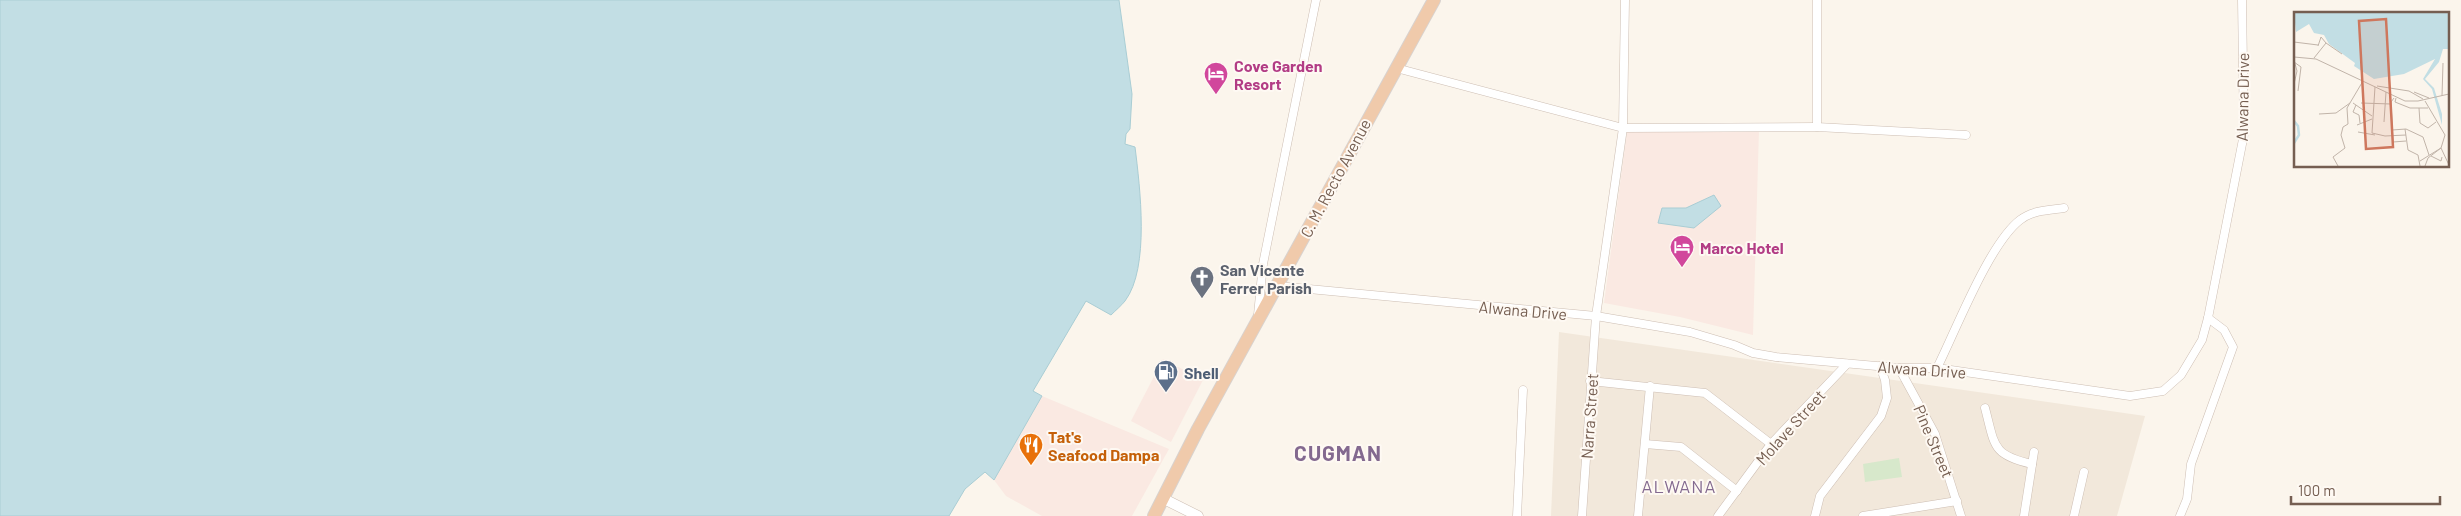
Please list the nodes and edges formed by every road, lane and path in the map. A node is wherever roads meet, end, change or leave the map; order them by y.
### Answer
1 (1316, 0) edge
2 (1434, 0) edge
3 (1625, 0) edge
4 (1816, 0) edge
5 (2242, 0) edge
6 (1396, 68) junction
7 (1817, 127) junction
8 (1624, 128) junction
9 (1966, 135) dead end
10 (2064, 208) dead end
11 (1277, 286) junction
12 (1596, 316) junction
13 (2208, 318) junction
14 (1258, 320) junction
15 (1847, 364) junction
16 (1880, 366) junction
17 (1899, 368) junction
18 (1937, 368) junction
19 (1590, 381) junction
20 (1650, 386) junction
21 (1523, 390) dead end
22 (1986, 408) dead end
23 (1645, 444) junction
24 (1770, 444) junction
25 (2034, 452) dead end
26 (2032, 464) junction
27 (2084, 472) dead end
28 (1737, 491) junction
29 (1164, 499) junction
30 (1957, 501) junction
31 (1154, 516) edge
32 (1198, 516) edge
33 (1517, 516) edge
34 (1582, 516) edge
35 (1638, 516) edge
36 (1718, 516) edge
37 (1815, 516) edge
38 (1864, 516) edge
39 (1961, 516) edge
40 (2024, 516) edge
41 (2074, 516) edge
42 (2180, 516) edge

1 - 14 street
2 - 6 highway, C. M. Recto Avenue
3 - 8 street, Narra Street
4 - 7 street
5 - 13 street, Alwana Drive
6 - 8 street
6 - 11 highway, C. M. Recto Avenue
7 - 8 street
7 - 9 street
8 - 12 street, Narra Street
10 - 18 street
11 - 12 street, Alwana Drive
11 - 14 highway, C. M. Recto Avenue
12 - 15 street, Alwana Drive
12 - 19 street, Narra Street
13 - 18 street, Alwana Drive
13 - 42 street
14 - 29 highway, C. M. Recto Avenue
15 - 16 street, Alwana Drive
15 - 24 street, Molave Street
16 - 17 street, Alwana Drive
16 - 37 street
17 - 18 street, Alwana Drive
17 - 30 street, Pine Street
19 - 20 street
19 - 34 street, Narra Street
20 - 23 street
20 - 24 street
21 - 33 street
22 - 26 street
23 - 28 street
23 - 35 street
24 - 28 street, Molave Street
25 - 26 street
26 - 40 street
27 - 41 street
28 - 36 street, Molave Street
29 - 31 highway, C. M. Recto Avenue
29 - 32 street
30 - 38 street
30 - 39 street, Pine Street

